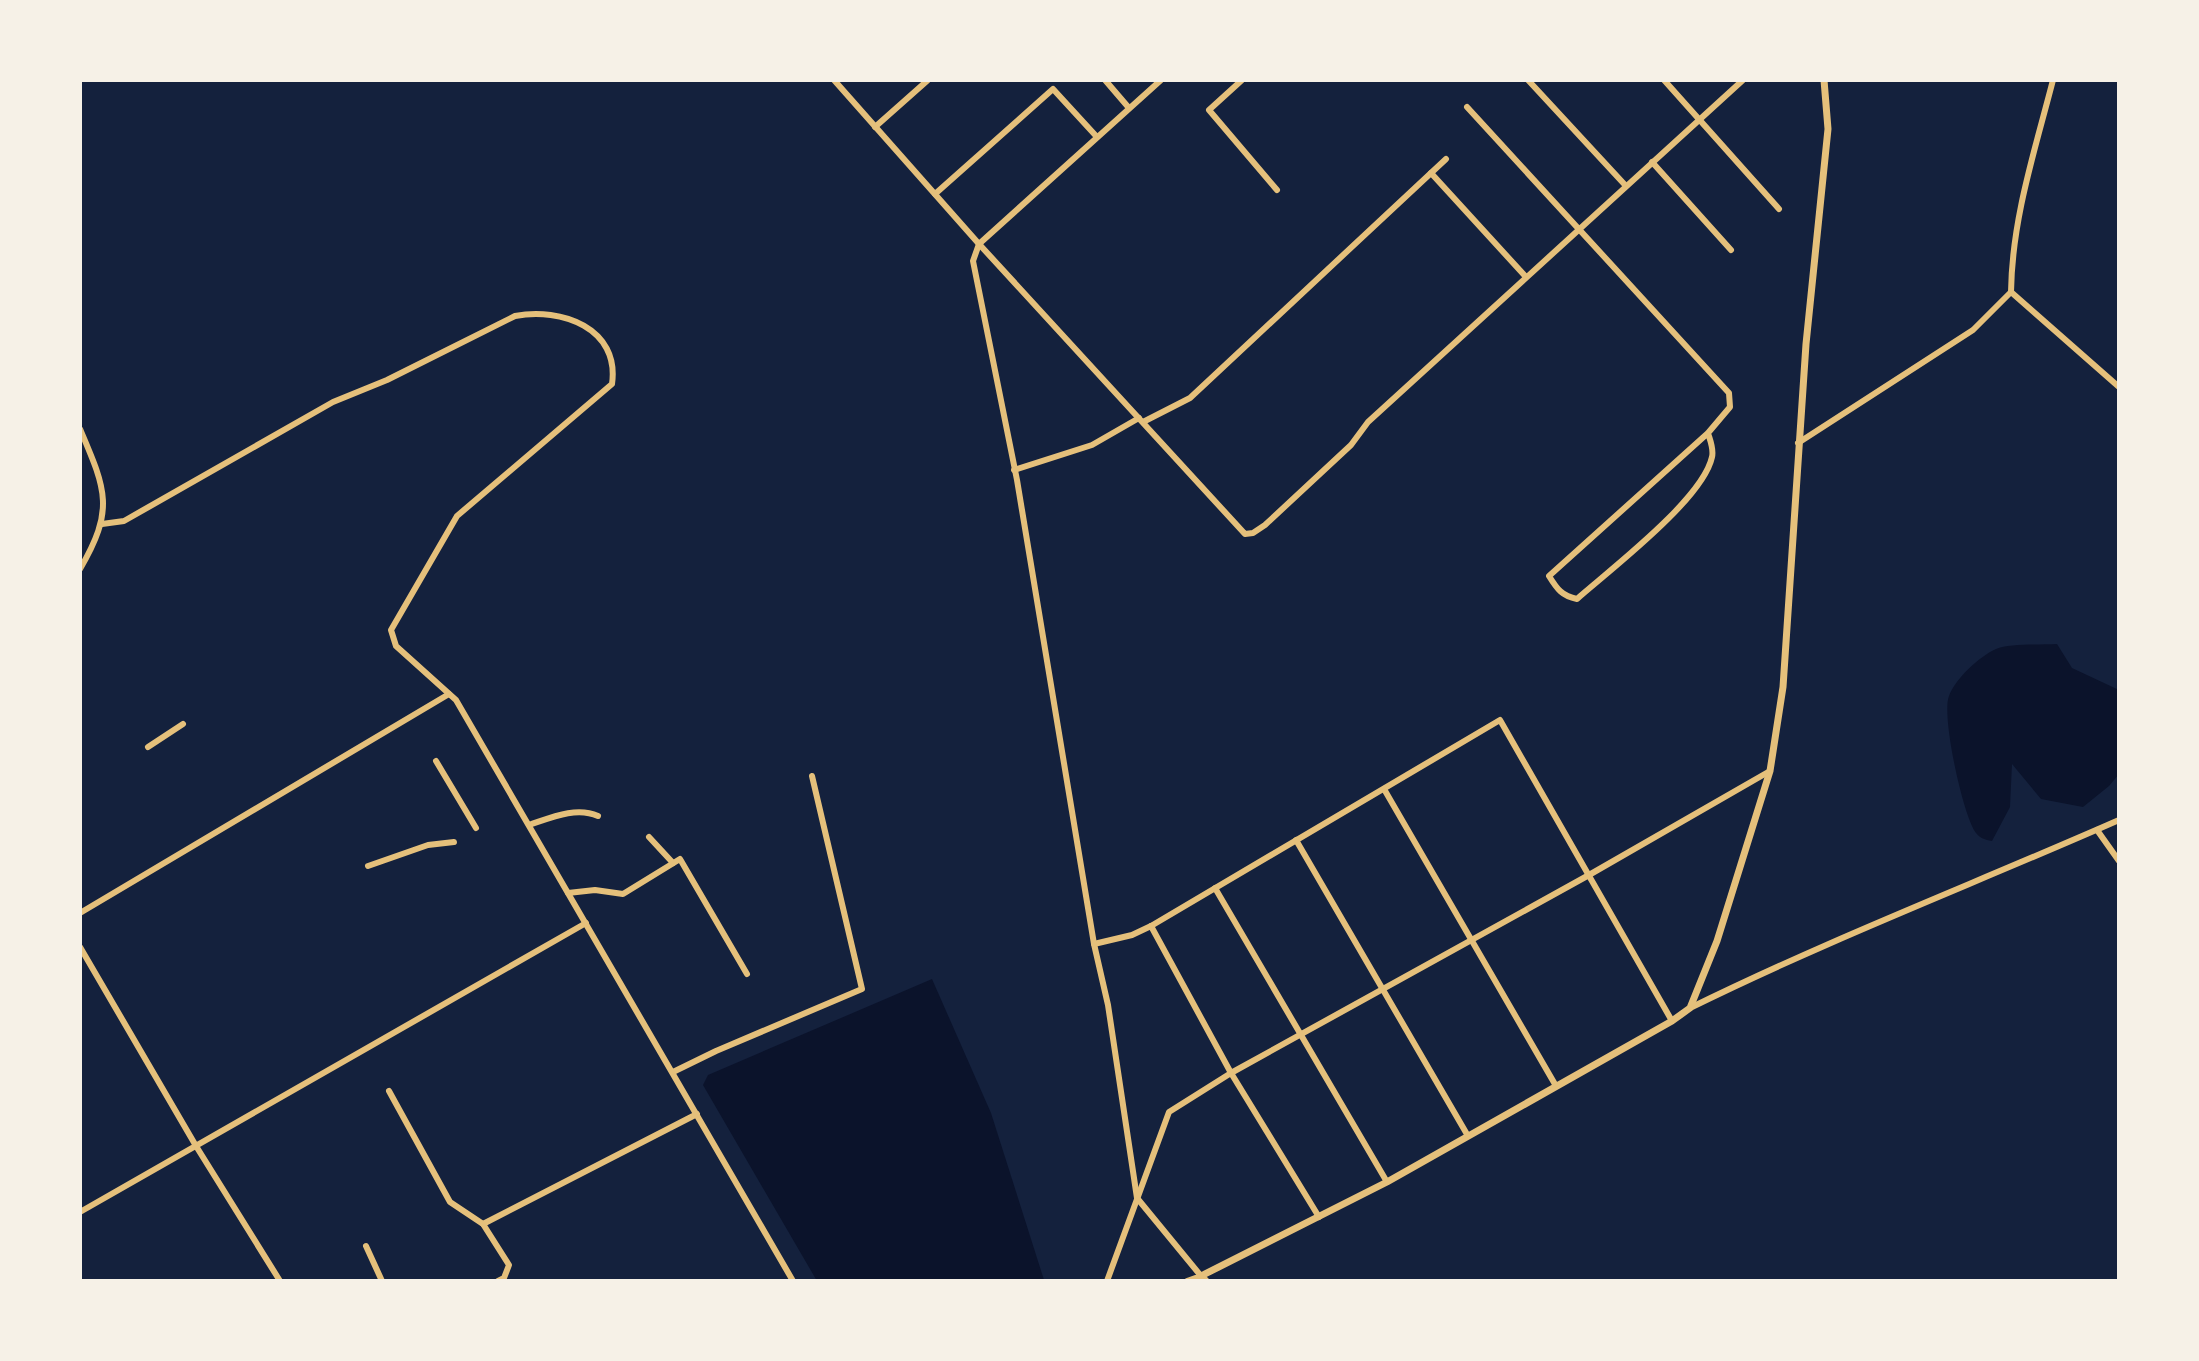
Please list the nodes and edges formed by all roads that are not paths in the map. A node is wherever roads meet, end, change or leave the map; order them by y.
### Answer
1 (834, 80) edge
2 (928, 80) edge
3 (1105, 80) edge
4 (1161, 80) edge
5 (1225, 80) edge
6 (1242, 80) edge
7 (1528, 80) edge
8 (1664, 80) edge
9 (1743, 80) edge
10 (1824, 80) edge
11 (2053, 80) edge
12 (1233, 88) junction
13 (1467, 107) dead end
14 (1129, 108) junction
15 (1699, 120) junction
16 (875, 127) junction
17 (1097, 137) junction
18 (1446, 159) dead end
19 (1652, 162) junction
20 (1431, 173) junction
21 (1626, 186) junction
22 (1277, 190) dead end
23 (935, 194) junction
24 (1779, 209) dead end
25 (1579, 229) junction
26 (979, 244) junction
27 (1731, 250) dead end
28 (1526, 277) junction
29 (2011, 292) junction
30 (2119, 387) edge
31 (1141, 420) junction
32 (80, 429) edge
33 (1708, 433) junction
34 (1798, 443) junction
35 (1014, 470) junction
36 (102, 524) junction
37 (80, 569) edge
38 (449, 694) junction
39 (183, 724) dead end
40 (148, 747) dead end
41 (436, 761) dead end
42 (1770, 771) junction
43 (812, 776) dead end
44 (1384, 789) junction
45 (598, 816) dead end
46 (2119, 820) edge
47 (529, 825) junction
48 (476, 828) dead end
49 (2097, 830) junction
50 (649, 837) dead end
51 (1296, 840) junction
52 (454, 842) dead end
53 (2119, 861) edge
54 (673, 863) junction
55 (368, 866) dead end
56 (1589, 875) junction
57 (1215, 888) junction
58 (568, 893) junction
59 (80, 913) edge
60 (586, 923) junction
61 (1151, 926) junction
62 (1470, 941) junction
63 (1094, 944) junction
64 (80, 947) edge
65 (747, 974) dead end
66 (1383, 990) junction
67 (1690, 1008) junction
68 (1672, 1021) junction
69 (1301, 1035) junction
70 (673, 1072) junction
71 (1231, 1073) junction
72 (1556, 1086) junction
73 (389, 1091) dead end
74 (697, 1114) junction
75 (1468, 1136) junction
76 (196, 1146) junction
77 (1387, 1182) junction
78 (1137, 1198) junction
79 (80, 1212) edge
80 (1319, 1217) junction
81 (483, 1224) junction
82 (366, 1246) dead end
83 (1204, 1279) edge
84 (280, 1281) edge
85 (382, 1281) edge
86 (498, 1281) edge
87 (793, 1281) edge
88 (1107, 1281) edge
89 (1187, 1281) edge

1 - 16 street
2 - 16 street
3 - 14 street
4 - 14 street
5 - 12 street
6 - 12 street
7 - 21 street
8 - 15 street
9 - 15 street
10 - 34 street
11 - 29 street
12 - 22 street
13 - 25 street
14 - 17 street
15 - 19 street
15 - 24 street
16 - 23 street
17 - 23 street
17 - 26 street
18 - 20 street
19 - 21 street
19 - 27 street
20 - 28 street
20 - 31 street
21 - 25 street
23 - 26 street
25 - 28 street
25 - 33 street
26 - 31 street
26 - 35 street
28 - 31 street
29 - 30 street
29 - 34 street
31 - 35 street
32 - 36 street
33 - 33 street
34 - 42 street
35 - 63 street
36 - 37 street
36 - 38 street
38 - 47 street
38 - 59 street
39 - 40 street
41 - 48 street
42 - 56 street
42 - 67 street
43 - 70 street
44 - 51 street
44 - 56 street
44 - 62 street
45 - 47 street
46 - 49 street
47 - 58 street
49 - 53 street
49 - 67 street
50 - 54 street
51 - 57 street
51 - 66 street
52 - 55 street
54 - 58 street
54 - 65 street
56 - 62 street
56 - 68 street
57 - 61 street
57 - 69 street
58 - 60 street
60 - 70 street
60 - 76 street
61 - 63 street
61 - 71 street
62 - 66 street
62 - 72 street
63 - 78 street
64 - 76 street
66 - 69 street
66 - 75 street
67 - 68 street
68 - 72 street
69 - 71 street
69 - 77 street
70 - 74 street
71 - 78 street
71 - 80 street
72 - 75 street
73 - 81 street
74 - 81 street
74 - 87 street
75 - 77 street
76 - 79 street
76 - 84 street
77 - 80 street
78 - 83 street
78 - 88 street
80 - 83 street
81 - 86 street
82 - 85 street
83 - 89 street

